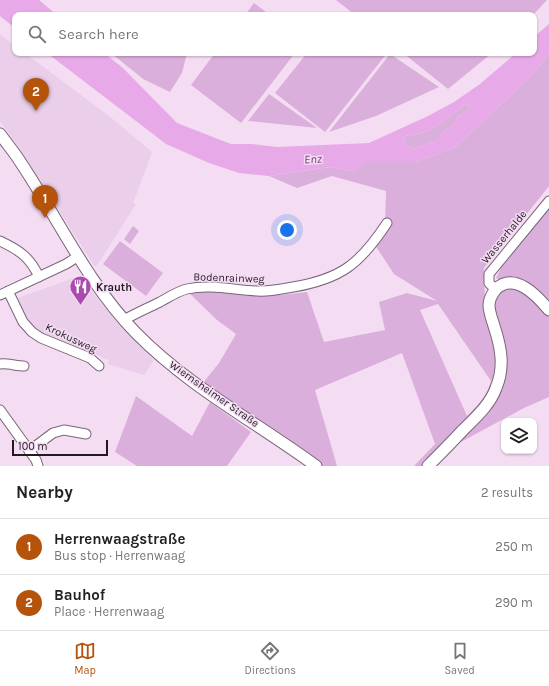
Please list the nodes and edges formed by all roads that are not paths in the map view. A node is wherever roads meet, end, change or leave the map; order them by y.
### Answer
1 (0, 134) edge
2 (549, 201) edge
3 (387, 223) dead end
4 (0, 241) edge
5 (77, 257) junction
6 (39, 277) junction
7 (496, 290) junction
8 (4, 293) edge
9 (549, 310) edge
10 (124, 320) junction
11 (0, 364) edge
12 (24, 366) dead end
13 (99, 366) dead end
14 (0, 410) edge
15 (86, 434) dead end
16 (29, 451) junction
17 (38, 466) edge
18 (316, 466) edge
19 (428, 466) edge

1 - 5 main road, Wiernsheimer Straße
2 - 7 street, Wasserhalde
3 - 10 street, Bodenrainweg
4 - 6 street
5 - 6 street
5 - 10 main road, Wiernsheimer Straße
6 - 8 street
7 - 9 main road
7 - 19 main road
8 - 13 street, Krokusweg
10 - 18 main road, Wiernsheimer Straße
11 - 12 street
14 - 16 street
15 - 16 street
16 - 17 street

